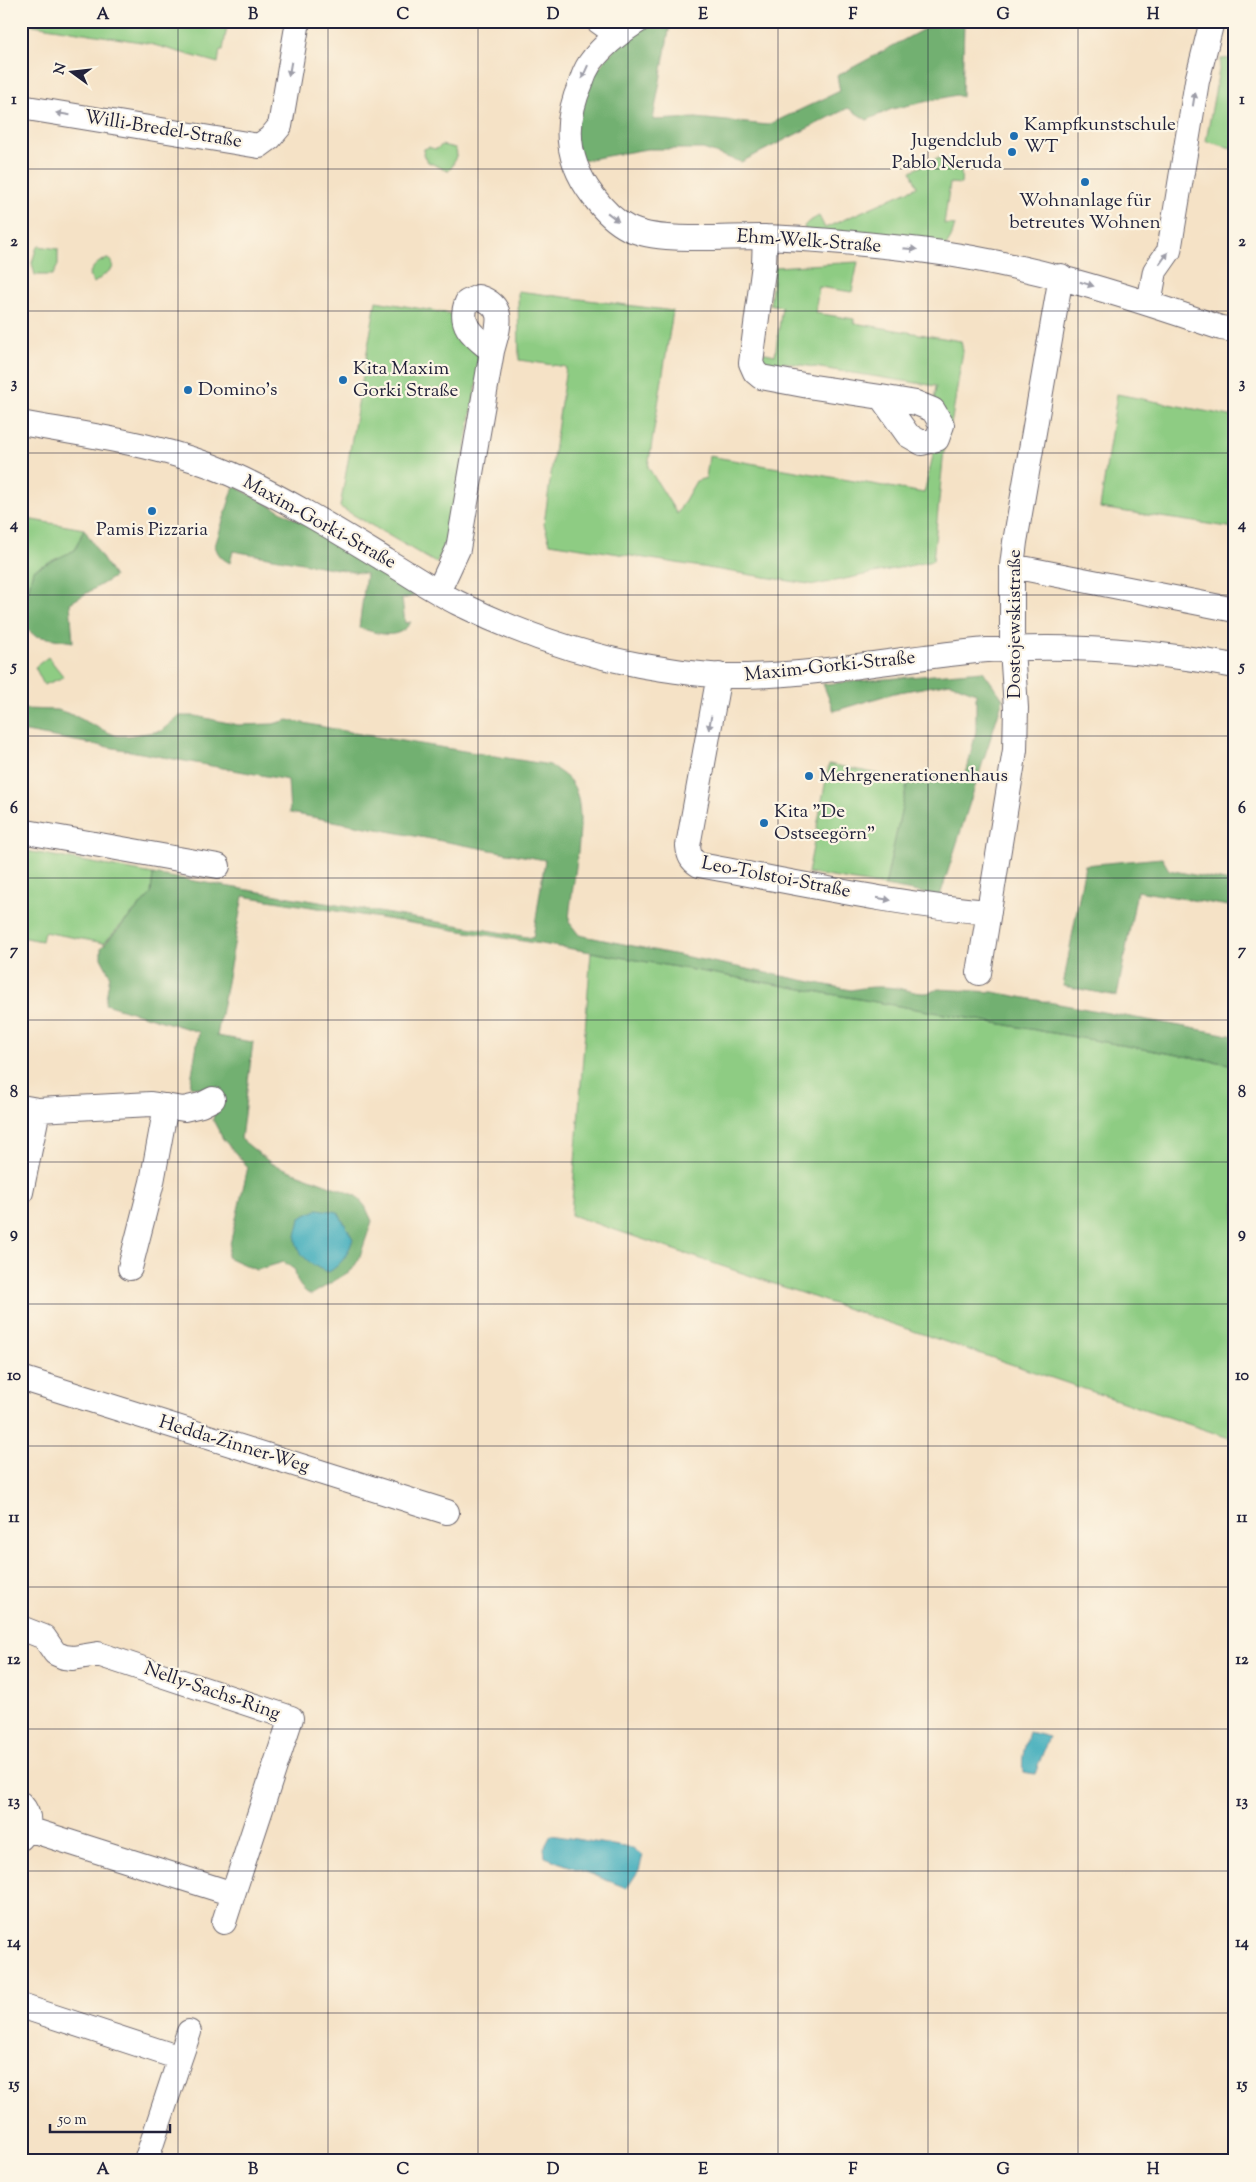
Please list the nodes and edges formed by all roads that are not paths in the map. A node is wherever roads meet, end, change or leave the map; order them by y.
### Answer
1 (298, 21) edge
2 (638, 21) edge
3 (1212, 21) edge
4 (607, 28) edge
5 (21, 107) edge
6 (765, 237) junction
7 (1061, 276) junction
8 (1149, 303) junction
9 (1235, 330) edge
10 (492, 351) dead end
11 (881, 396) dead end
12 (21, 422) edge
13 (1012, 566) junction
14 (438, 592) junction
15 (1235, 610) edge
16 (1012, 649) junction
17 (1235, 666) edge
18 (718, 675) junction
19 (21, 831) edge
20 (218, 866) dead end
21 (989, 912) junction
22 (979, 973) dead end
23 (212, 1099) dead end
24 (166, 1106) junction
25 (30, 1108) edge
26 (21, 1192) edge
27 (130, 1268) dead end
28 (21, 1378) edge
29 (447, 1512) dead end
30 (21, 1628) edge
31 (21, 1804) edge
32 (24, 1834) edge
33 (233, 1894) junction
34 (224, 1922) dead end
35 (21, 2006) edge
36 (189, 2032) dead end
37 (180, 2058) junction
38 (146, 2161) edge

1 -> 5 street, Willi-Bredel-Straße
2 - 4 street, Ehm-Welk-Straße
8 -> 3 street
4 -> 6 street, Ehm-Welk-Straße
6 -> 7 street, Ehm-Welk-Straße
6 - 11 street
7 -> 8 street, Ehm-Welk-Straße
7 - 13 street, Dostojewskistraße
8 - 9 street, Ehm-Welk-Straße
10 - 14 street
12 - 14 street, Maxim-Gorki-Straße
13 - 15 street
13 - 16 street, Dostojewskistraße
14 - 18 street, Maxim-Gorki-Straße
16 - 17 street, Maxim-Gorki-Straße
16 - 18 street, Maxim-Gorki-Straße
16 - 21 street, Dostojewskistraße
18 -> 21 street, Leo-Tolstoi-Straße
19 - 20 street
21 - 22 street, Dostojewskistraße
23 - 24 street
24 - 25 street
24 - 27 street
25 - 26 street
28 - 29 street, Hedda-Zinner-Weg
30 - 33 street, Nelly-Sachs-Ring
31 - 32 street
32 - 33 street
33 - 34 street, Nelly-Sachs-Ring
35 - 37 street
36 - 37 street
37 - 38 street

